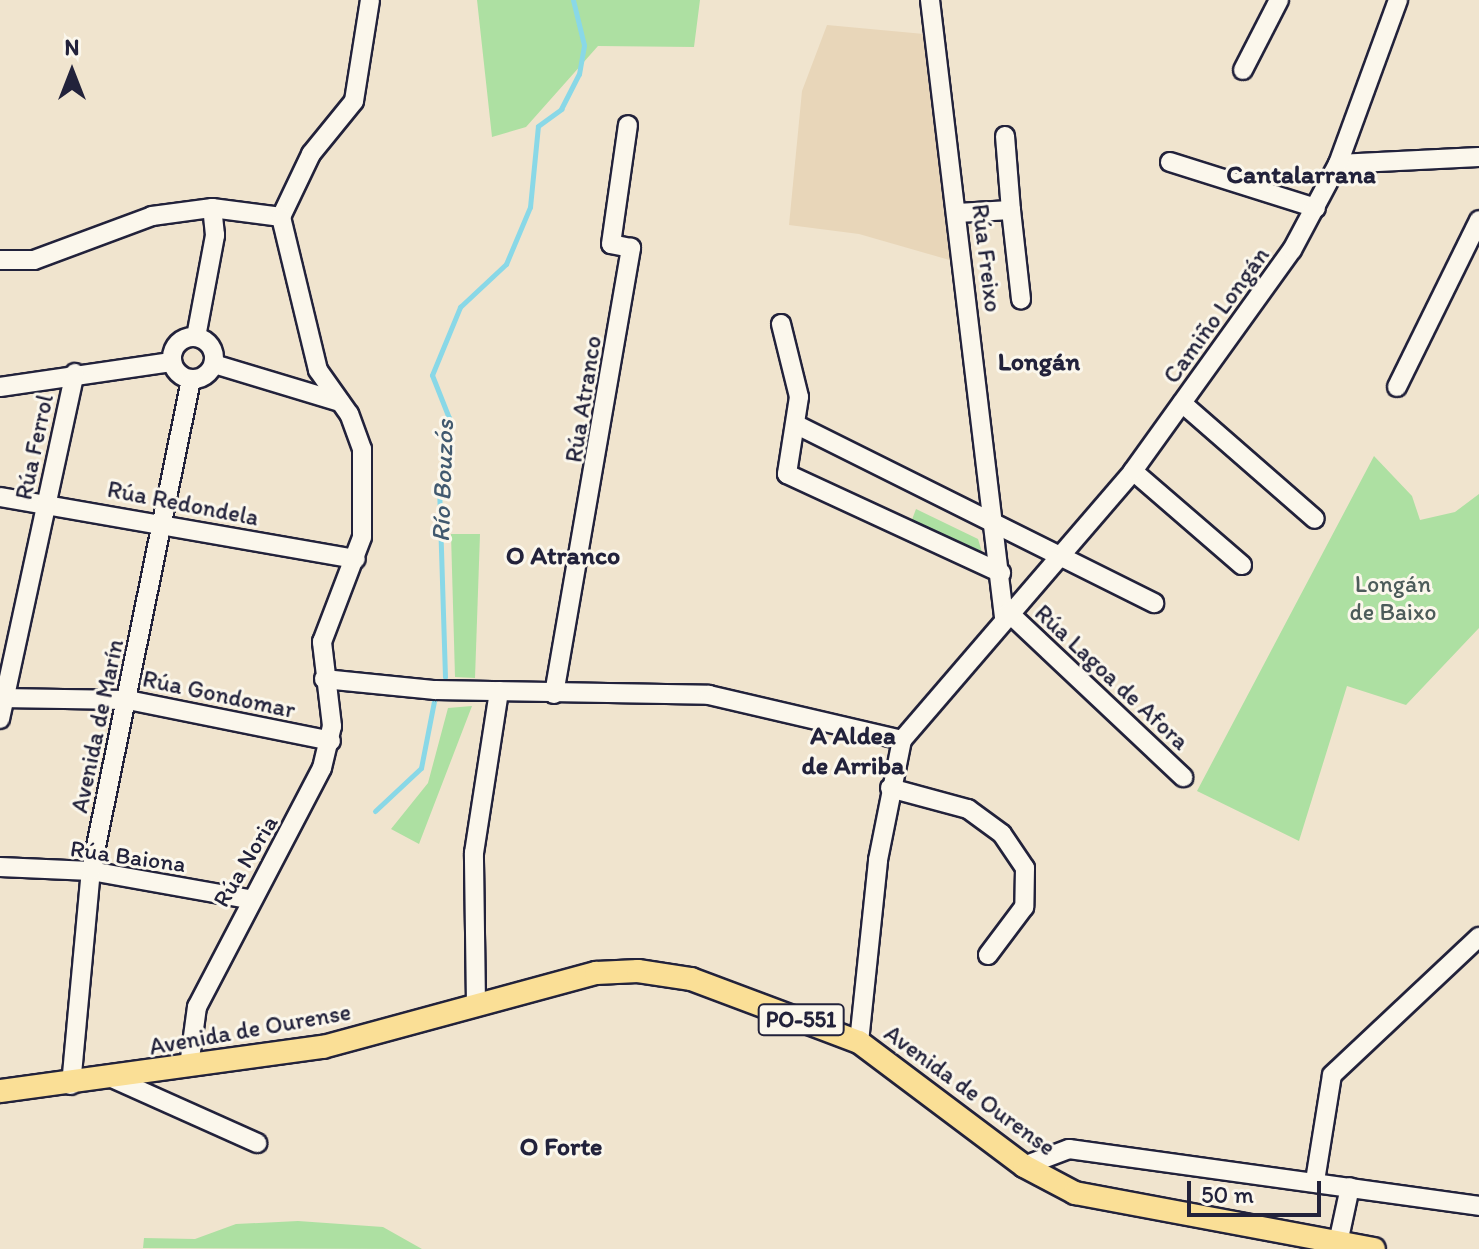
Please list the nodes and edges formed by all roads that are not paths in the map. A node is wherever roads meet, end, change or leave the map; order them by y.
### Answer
1 (370, 0) edge
2 (930, 0) edge
3 (1279, 0) edge
4 (1398, 0) edge
5 (1243, 70) dead end
6 (628, 125) dead end
7 (1005, 136) dead end
8 (1479, 157) edge
9 (1170, 162) dead end
10 (1338, 164) junction
11 (212, 208) junction
12 (1316, 208) junction
13 (1011, 210) junction
14 (957, 213) junction
15 (281, 217) junction
16 (1479, 220) edge
17 (0, 260) edge
18 (1021, 299) dead end
19 (781, 324) dead end
20 (196, 337) junction
21 (171, 362) junction
22 (214, 364) junction
23 (75, 373) junction
24 (191, 380) junction
25 (0, 387) edge
26 (1397, 387) dead end
27 (340, 402) junction
28 (1182, 403) junction
29 (799, 426) junction
30 (1133, 471) junction
31 (0, 497) edge
32 (47, 503) junction
33 (1315, 519) dead end
34 (162, 522) junction
35 (996, 524) junction
36 (1059, 557) junction
37 (356, 559) junction
38 (1242, 565) dead end
39 (1001, 573) junction
40 (1154, 603) dead end
41 (1006, 615) junction
42 (324, 679) junction
43 (499, 691) junction
44 (554, 694) junction
45 (2, 698) edge
46 (128, 700) junction
47 (0, 719) edge
48 (902, 740) junction
49 (331, 741) junction
50 (1183, 777) dead end
51 (890, 788) junction
52 (0, 867) edge
53 (91, 871) junction
54 (248, 899) junction
55 (1479, 937) edge
56 (988, 955) dead end
57 (476, 1004) junction
58 (859, 1042) junction
59 (189, 1066) junction
60 (114, 1079) junction
61 (71, 1085) junction
62 (0, 1091) edge
63 (257, 1143) dead end
64 (1024, 1166) junction
65 (1315, 1181) junction
66 (1350, 1187) junction
67 (1479, 1206) edge
68 (1330, 1244) edge
69 (1374, 1249) edge

1 - 15 street
2 - 14 street, Rúa Freixo
3 - 5 street
4 - 10 street, Camiño Longán
6 - 44 street, Rúa Atranco
7 - 13 street
8 - 10 street
9 - 12 street
10 - 12 street, Camiño Longán
11 - 15 street
11 - 17 street
11 - 20 street
12 - 28 street, Camiño Longán
13 - 14 street
13 - 18 street
14 - 35 street, Rúa Freixo
15 - 27 street, Rúa Noria
16 - 26 street
19 - 29 street
20 - 21 street
20 - 22 street
21 - 23 street
21 - 24 street
22 - 24 street
22 - 27 street
23 - 25 street
23 - 32 street, Rúa Ferrol
24 - 34 street, Avenida de Marín
27 - 37 street, Rúa Noria
28 - 30 street, Camiño Longán
28 - 33 street
29 - 35 street
29 - 39 street
30 - 36 street, Camiño Longán
30 - 38 street
31 - 32 street, Rúa Redondela
32 - 34 street, Rúa Redondela
32 - 45 street, Rúa Ferrol
34 - 37 street, Rúa Redondela
34 - 46 street, Avenida de Marín
35 - 36 street
35 - 39 street, Rúa Freixo
36 - 40 street
36 - 41 street, Camiño Longán
37 - 42 street, Rúa Noria
39 - 41 street, Rúa Freixo
41 - 48 street, Camiño Longán
41 - 50 street, Rúa Lagoa de Afora
42 - 43 street
42 - 49 street, Rúa Noria
43 - 44 street
43 - 57 street
44 - 48 street
45 - 46 street, Rúa Gondomar
45 - 47 street, Rúa Ferrol
46 - 49 street, Rúa Gondomar
46 - 53 street, Avenida de Marín
48 - 51 street
49 - 54 street, Rúa Noria
51 - 56 street
51 - 58 street
52 - 53 street, Rúa Baiona
53 - 54 street, Rúa Baiona
53 - 61 street, Avenida de Marín
54 - 59 street, Rúa Noria
55 - 65 street
57 - 58 main road, Avenida de Ourense / PO-551
57 - 59 main road, Avenida de Ourense / PO-551
58 - 64 main road, Avenida de Ourense / PO-551
59 - 60 main road, Avenida de Ourense / PO-551
60 - 61 main road, Avenida de Ourense / PO-551
60 - 63 street
61 - 62 main road, PO-551
64 - 65 street
64 - 68 main road, Avenida de Ourense / PO-551
65 - 66 street
66 - 67 street
66 - 68 street
68 - 69 main road, Avenida de Ourense / PO-551

